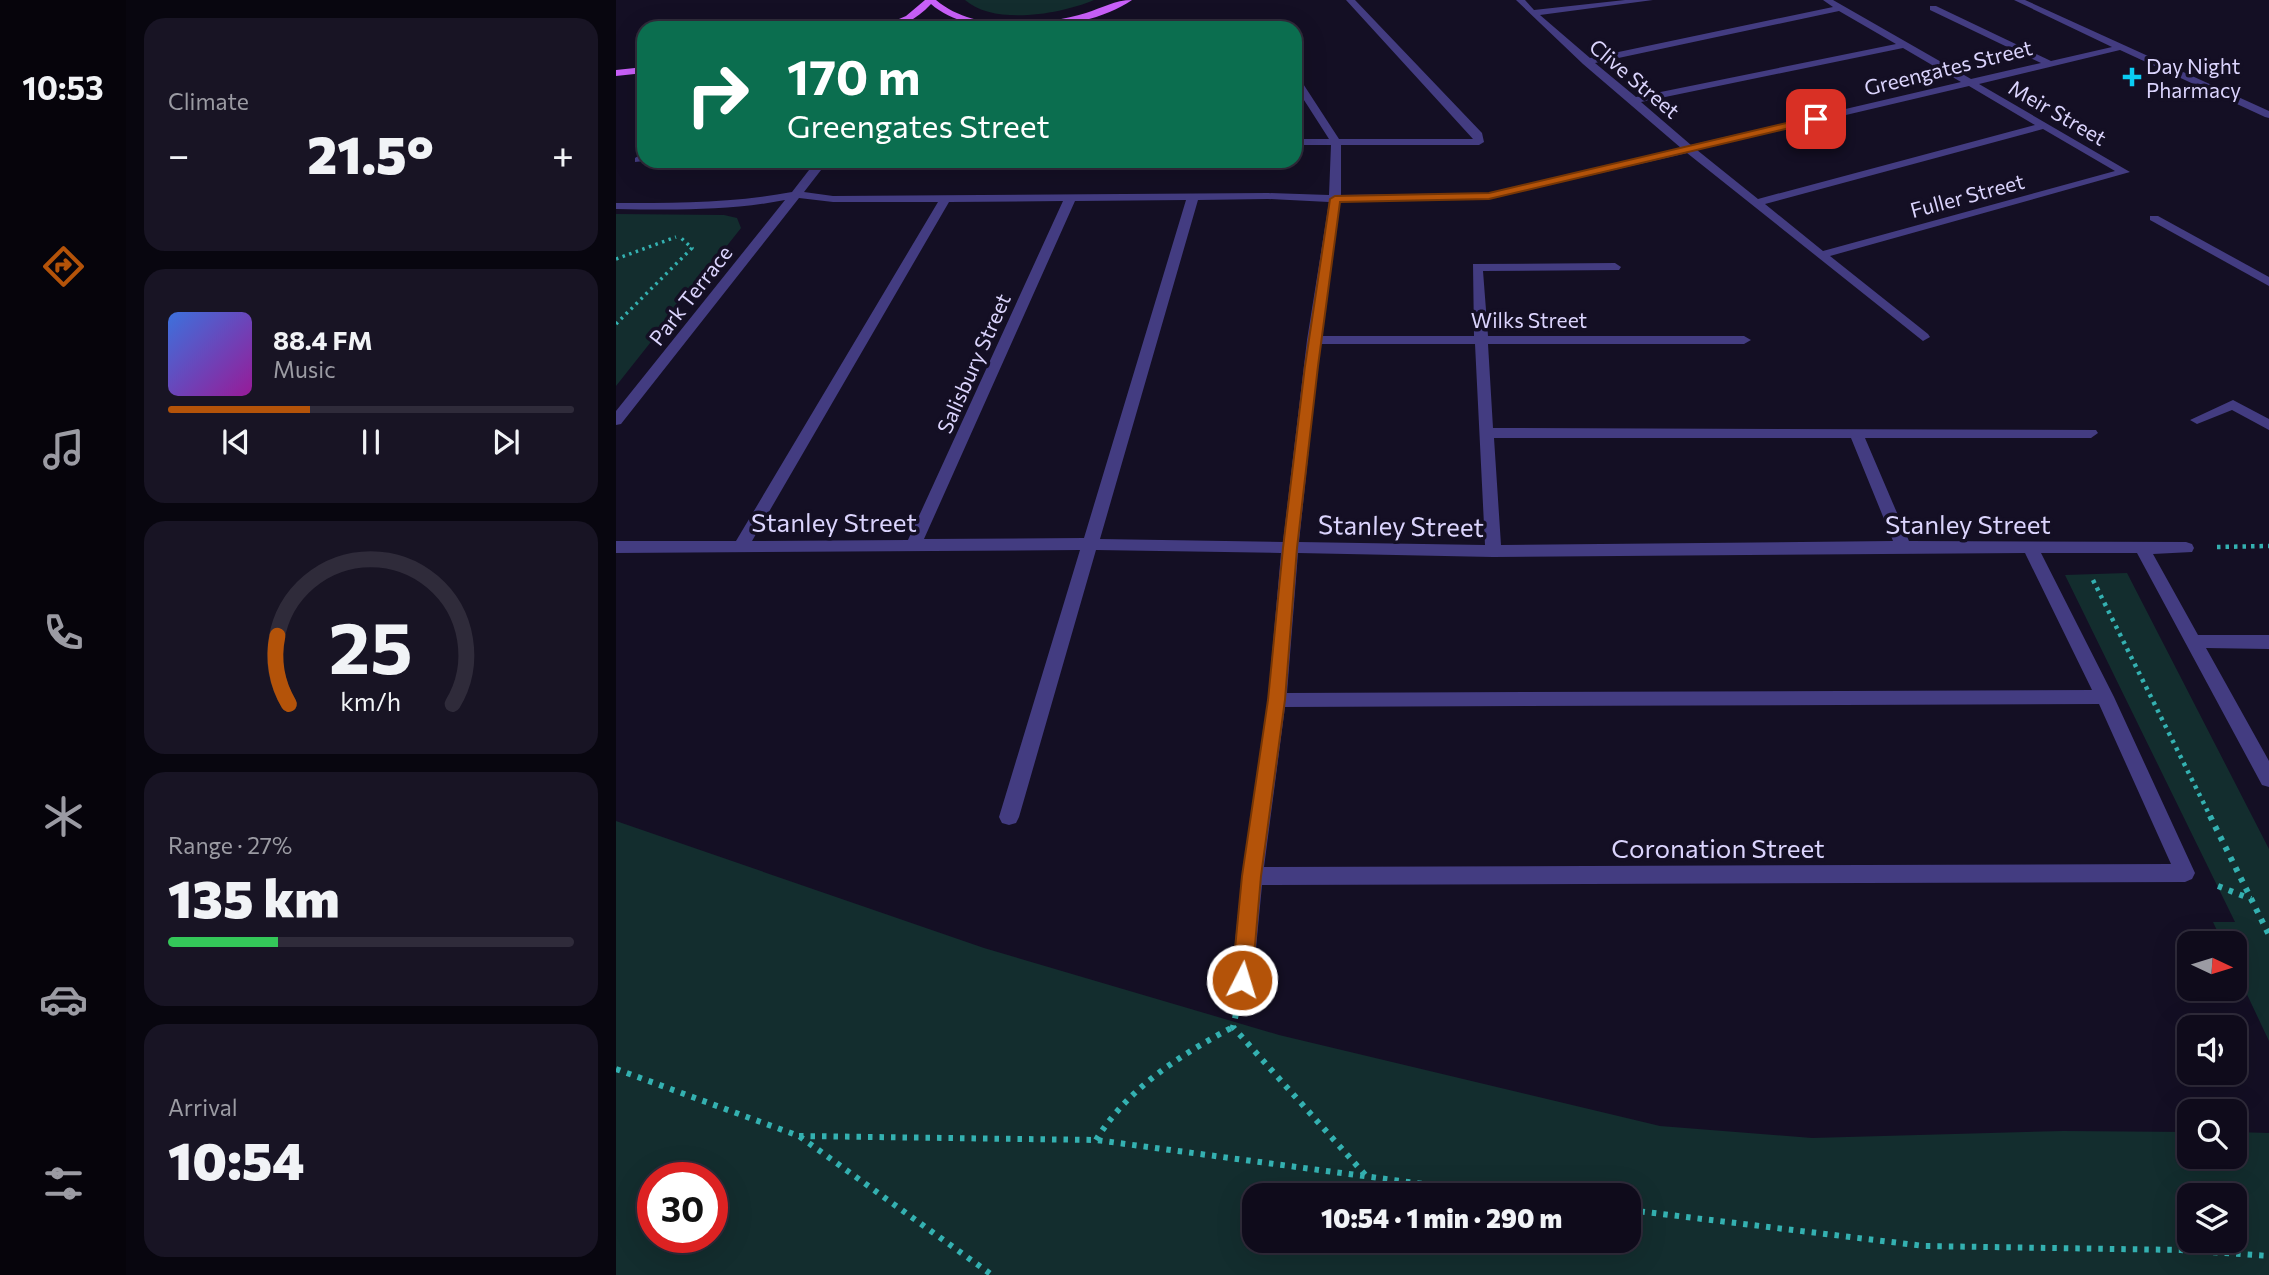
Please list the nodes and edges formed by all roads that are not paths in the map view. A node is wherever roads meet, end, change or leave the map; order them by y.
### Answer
1 (930, 0) edge
2 (1126, 0) edge
3 (1350, 0) edge
4 (1520, 0) edge
5 (1649, 0) edge
6 (1827, 0) edge
7 (2018, 0) edge
8 (1840, 8) junction
9 (1933, 8) dead end
10 (1532, 13) junction
11 (903, 21) edge
12 (970, 21) edge
13 (1050, 21) edge
14 (1903, 45) junction
15 (2122, 47) junction
16 (1587, 62) junction
17 (2048, 63) junction
18 (637, 71) edge
19 (616, 73) edge
20 (1969, 83) junction
21 (1302, 97) edge
22 (1633, 101) junction
23 (2269, 102) edge
24 (2251, 106) junction
25 (2269, 115) edge
26 (2044, 126) junction
27 (1302, 142) edge
28 (1336, 142) junction
29 (1688, 148) junction
30 (817, 168) edge
31 (2124, 172) joint
32 (797, 194) junction
33 (1193, 197) junction
34 (1070, 198) junction
35 (945, 199) junction
36 (1335, 199) junction
37 (1755, 203) junction
38 (616, 206) edge
39 (2154, 218) dead end
40 (1824, 258) junction
41 (1615, 267) dead end
42 (2269, 282) edge
43 (1923, 337) dead end
44 (1314, 340) junction
45 (1481, 340) junction
46 (1744, 340) dead end
47 (2197, 420) dead end
48 (616, 421) edge
49 (2269, 425) edge
50 (1486, 433) junction
51 (1856, 433) junction
52 (2091, 433) dead end
53 (914, 544) junction
54 (1088, 544) junction
55 (741, 546) junction
56 (616, 547) edge
57 (1903, 547) junction
58 (2030, 547) junction
59 (1290, 548) junction
60 (2142, 548) junction
61 (2186, 548) road end
62 (1493, 551) junction
63 (2193, 641) junction
64 (2269, 642) edge
65 (2105, 697) junction
66 (1277, 700) junction
67 (2269, 779) edge
68 (1009, 817) dead end
69 (1252, 876) junction
70 (1242, 980) road end

1 - 11 main road
1 - 12 main road
2 - 13 main road
3 - 28 street
4 - 10 street, Clive Street
5 - 10 street
6 - 8 street, Meir Street
7 - 15 street
8 - 14 street, Meir Street
8 - 16 street
9 - 17 street
10 - 16 street, Clive Street
14 - 20 street, Meir Street
14 - 22 street
15 - 17 street, Greengates Street
15 - 24 street
16 - 22 street, Clive Street
17 - 20 street, Greengates Street
18 - 19 main road
20 - 26 street, Meir Street
20 - 29 street, Greengates Street
21 - 28 street
22 - 29 street, Clive Street
23 - 24 street
24 - 25 street
26 - 31 street, Meir Street
26 - 37 street
27 - 28 street
28 - 36 street
29 - 36 street, Greengates Street
29 - 37 street, Clive Street
30 - 32 street, Park Terrace
31 - 40 street, Fuller Street
32 - 35 street, Greengates Street
32 - 38 street, Greengates Street
32 - 48 street, Park Terrace
33 - 34 street, Greengates Street
33 - 36 street, Greengates Street
33 - 54 street
34 - 35 street, Greengates Street
34 - 53 street, Salisbury Street
35 - 55 street
36 - 44 street
37 - 40 street, Clive Street
39 - 42 street
40 - 43 street, Clive Street
41 - 45 street
44 - 45 street, Wilks Street
44 - 59 street
45 - 46 street, Wilks Street
45 - 50 street
47 - 49 street
50 - 51 street
50 - 62 street
51 - 52 street
51 - 57 street
53 - 54 street, Stanley Street
53 - 55 street, Stanley Street
54 - 59 street, Stanley Street
54 - 68 street
55 - 56 street, Stanley Street
57 - 58 street, Stanley Street
57 - 62 street, Stanley Street
58 - 60 street, Stanley Street
58 - 65 street
59 - 62 street, Stanley Street
59 - 66 street
60 - 61 street, Stanley Street
60 - 63 street
63 - 64 street
63 - 67 street
65 - 66 street
65 - 69 street, Coronation Street
66 - 69 street
69 - 70 street

